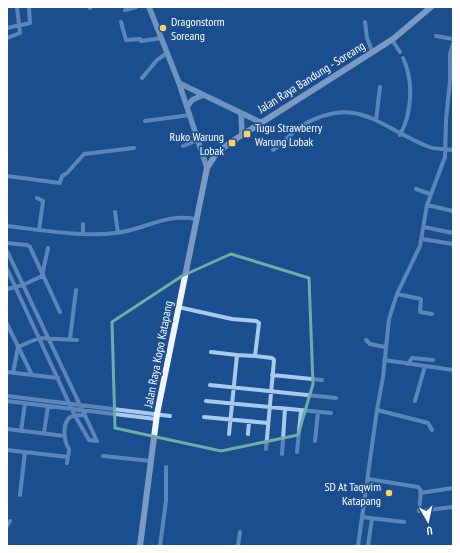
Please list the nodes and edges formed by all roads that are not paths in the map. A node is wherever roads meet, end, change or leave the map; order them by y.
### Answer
1 (17, 7) edge
2 (29, 7) edge
3 (136, 7) edge
4 (149, 7) edge
5 (431, 7) edge
6 (125, 10) dead end
7 (122, 22) dead end
8 (365, 22) dead end
9 (19, 26) junction
10 (7, 28) edge
11 (436, 36) dead end
12 (7, 38) edge
13 (162, 38) junction
14 (453, 39) edge
15 (392, 40) junction
16 (453, 44) edge
17 (372, 51) junction
18 (400, 52) dead end
19 (167, 53) junction
20 (403, 58) dead end
21 (142, 78) dead end
22 (179, 83) junction
23 (380, 87) dead end
24 (203, 95) junction
25 (450, 97) edge
26 (187, 107) junction
27 (240, 113) junction
28 (190, 115) junction
29 (377, 118) junction
30 (146, 121) dead end
31 (260, 122) junction
32 (401, 132) junction
33 (242, 134) junction
34 (198, 140) junction
35 (182, 146) dead end
36 (446, 147) junction
37 (134, 148) dead end
38 (273, 150) dead end
39 (453, 150) edge
40 (204, 158) junction
41 (212, 159) junction
42 (207, 168) junction
43 (7, 176) edge
44 (416, 189) dead end
45 (430, 194) junction
46 (37, 198) dead end
47 (428, 204) junction
48 (453, 211) edge
49 (115, 212) dead end
50 (196, 219) junction
51 (83, 224) dead end
52 (7, 226) edge
53 (424, 227) junction
54 (39, 230) junction
55 (83, 233) junction
56 (118, 233) junction
57 (453, 233) edge
58 (422, 238) junction
59 (7, 243) edge
60 (453, 244) edge
61 (48, 248) dead end
62 (7, 251) edge
63 (7, 269) edge
64 (42, 276) junction
65 (23, 285) junction
66 (15, 286) junction
67 (7, 289) edge
68 (76, 290) dead end
69 (397, 294) junction
70 (178, 307) junction
71 (60, 312) dead end
72 (432, 314) dead end
73 (7, 324) edge
74 (48, 337) junction
75 (39, 338) junction
76 (70, 339) junction
77 (77, 340) dead end
78 (366, 340) dead end
79 (18, 347) junction
80 (385, 347) junction
81 (211, 352) dead end
82 (236, 355) junction
83 (256, 356) junction
84 (384, 360) junction
85 (433, 360) dead end
86 (408, 364) junction
87 (425, 366) junction
88 (453, 370) edge
89 (7, 372) edge
90 (13, 373) junction
91 (32, 375) junction
92 (272, 375) junction
93 (58, 378) junction
94 (322, 380) dead end
95 (210, 385) dead end
96 (233, 388) junction
97 (271, 391) junction
98 (7, 396) edge
99 (336, 398) dead end
100 (7, 401) edge
101 (206, 402) dead end
102 (415, 402) dead end
103 (26, 403) junction
104 (69, 404) junction
105 (232, 404) junction
106 (80, 405) junction
107 (48, 406) junction
108 (270, 408) junction
109 (285, 409) junction
110 (72, 410) junction
111 (377, 410) junction
112 (301, 411) junction
113 (318, 412) junction
114 (84, 413) junction
115 (331, 413) dead end
116 (75, 416) junction
117 (170, 416) dead end
118 (156, 417) junction
119 (204, 417) dead end
120 (230, 420) junction
121 (249, 422) junction
122 (268, 423) junction
123 (7, 429) edge
124 (21, 430) junction
125 (432, 430) dead end
126 (44, 433) junction
127 (229, 434) dead end
128 (248, 434) dead end
129 (65, 436) junction
130 (315, 441) dead end
131 (266, 449) dead end
132 (7, 450) edge
133 (25, 452) junction
134 (297, 452) dead end
135 (282, 454) dead end
136 (103, 456) dead end
137 (68, 457) junction
138 (151, 461) junction
139 (67, 463) dead end
140 (166, 467) dead end
141 (368, 479) junction
142 (453, 488) edge
143 (420, 493) junction
144 (20, 495) dead end
145 (453, 507) edge
146 (362, 517) junction
147 (372, 518) junction
148 (10, 521) dead end
149 (404, 522) dead end
150 (7, 526) edge
151 (240, 532) dead end
152 (358, 544) edge
153 (368, 545) edge
154 (140, 546) edge
155 (160, 546) edge
156 (238, 546) edge

1 - 9 street
2 - 9 street
3 - 6 street
4 - 13 main road
5 - 15 main road, Jalan Raya Bandung - Soreang
7 - 13 street
8 - 17 street
9 - 10 street
9 - 12 street
11 - 14 street
13 - 19 main road
15 - 17 main road, Jalan Raya Bandung - Soreang
15 - 18 street
16 - 25 street
17 - 31 main road, Jalan Raya Bandung - Soreang
19 - 21 street
19 - 22 main road
20 - 32 street
22 - 24 main road
22 - 26 main road
23 - 29 street
24 - 26 main road
24 - 27 main road
25 - 36 street
26 - 28 main road
27 - 31 main road
27 - 33 main road
28 - 30 street
28 - 34 main road
29 - 32 street
29 - 38 street
31 - 33 main road, Jalan Raya Bandung - Soreang
32 - 36 street
33 - 41 main road, Jalan Raya Bandung - Soreang
34 - 35 street
34 - 40 main road
36 - 39 street
36 - 45 street
37 - 43 street
40 - 41 main road
40 - 42 main road
41 - 42 main road, Jalan Raya Bandung - Soreang
42 - 50 main road, Jalan Raya Kopo Katapang
44 - 45 street
45 - 47 street
46 - 54 street
47 - 48 street
47 - 53 street
49 - 56 street
50 - 56 street
50 - 70 main road, Jalan Raya Kopo Katapang
51 - 55 street
52 - 54 street
53 - 57 street
53 - 58 street
54 - 55 street
55 - 56 street
58 - 60 street
58 - 69 street
59 - 64 street
61 - 64 street
62 - 65 street
63 - 66 street
64 - 65 street
64 - 71 street
65 - 66 street
65 - 74 street
66 - 67 street
66 - 75 street
68 - 76 street
69 - 72 street
69 - 80 street
70 - 83 street
70 - 118 main road, Jalan Raya Kopo Katapang
73 - 79 street
74 - 75 street
74 - 76 street
74 - 106 street
75 - 79 street
75 - 93 street
76 - 77 street
78 - 80 street
79 - 90 street
79 - 91 street
80 - 84 street
81 - 82 street
82 - 83 street
82 - 96 street
83 - 92 street
84 - 86 street
84 - 111 street
85 - 86 street
86 - 87 street
87 - 88 street
87 - 102 street
89 - 90 street
90 - 91 street
91 - 93 street
92 - 94 street
92 - 97 street
93 - 104 street
95 - 96 street
96 - 97 street
96 - 105 street
97 - 99 street
97 - 108 street
98 - 104 street
100 - 103 street
101 - 105 street
103 - 107 street
103 - 124 street
104 - 106 street
104 - 110 street
105 - 108 street
105 - 120 street
106 - 114 street
106 - 118 street
107 - 110 street
107 - 126 street
108 - 109 street
108 - 122 street
109 - 112 street
109 - 135 street
110 - 114 street
110 - 116 street
111 - 125 street
111 - 141 street
112 - 113 street
112 - 134 street
113 - 115 street
113 - 130 street
114 - 116 street
114 - 116 street
114 - 118 street
116 - 129 street
117 - 118 street
118 - 138 main road, Jalan Raya Kopo Katapang
119 - 120 street
120 - 121 street
120 - 127 street
121 - 122 street
121 - 128 street
122 - 131 street
123 - 124 street
124 - 126 street
126 - 129 street
129 - 137 street
132 - 133 street
133 - 137 street
133 - 144 street
136 - 138 street
137 - 139 street
138 - 154 main road, Jalan Raya Kopo Katapang
140 - 155 street
141 - 143 street
141 - 146 street
142 - 143 street
143 - 145 street
146 - 147 street
146 - 152 street
147 - 149 street
147 - 153 street
148 - 150 street
151 - 156 street
152 - 153 street

